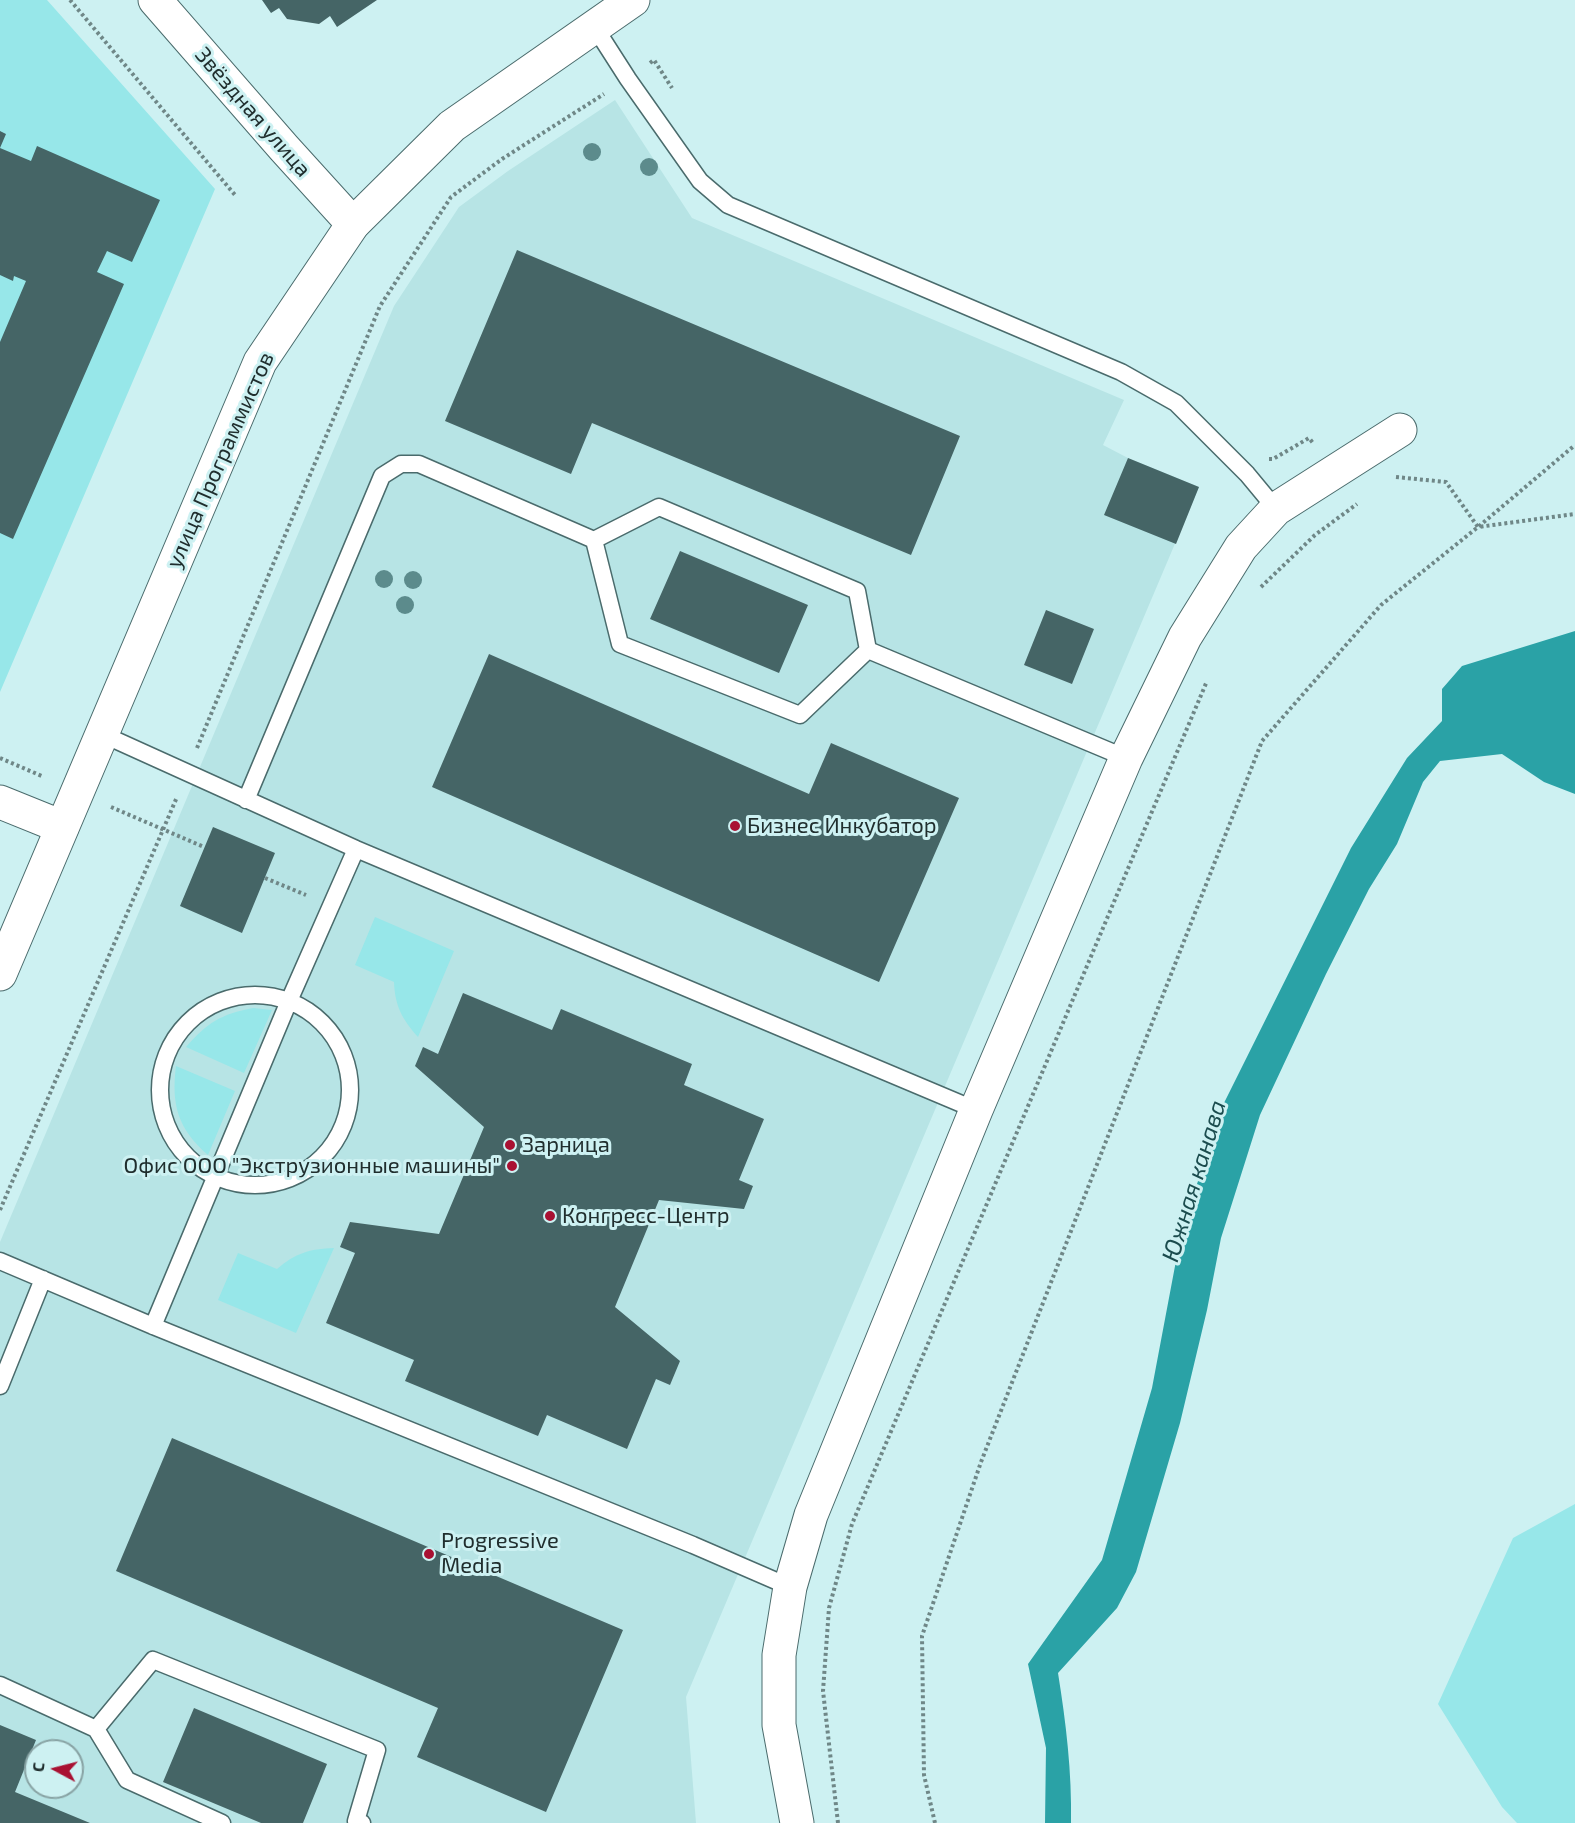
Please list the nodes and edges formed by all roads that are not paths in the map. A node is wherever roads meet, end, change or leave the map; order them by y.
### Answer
1 (155, 0) edge
2 (633, 0) edge
3 (594, 26) junction
4 (353, 224) junction
5 (1400, 430) road end
6 (1276, 509) junction
7 (594, 540) junction
8 (868, 651) junction
9 (102, 734) junction
10 (1126, 758) junction
11 (246, 800) junction
12 (0, 802) edge
13 (62, 827) junction
14 (356, 849) junction
15 (0, 974) edge
16 (289, 1001) junction
17 (976, 1110) junction
18 (215, 1178) junction
19 (0, 1261) edge
20 (43, 1279) junction
21 (153, 1326) junction
22 (0, 1386) edge
23 (790, 1587) junction
24 (0, 1685) edge
25 (96, 1729) junction
26 (358, 1822) edge
27 (222, 1823) edge
28 (797, 1823) edge

1 - 4 street, Звёздная улица
2 - 3 street, улица Программистов
3 - 4 street, улица Программистов
3 - 6 lane
4 - 9 street, улица Программистов
5 - 6 street
6 - 10 street
7 - 8 lane
7 - 8 lane
7 - 11 lane
8 - 10 lane
9 - 11 lane
9 - 13 street, улица Программистов
10 - 17 street
11 - 14 lane
12 - 13 street
13 - 15 street, улица Программистов
14 - 16 lane
14 - 17 lane
16 - 18 lane
16 - 18 lane
16 - 18 lane
17 - 23 street
18 - 21 lane
19 - 20 lane
20 - 21 lane
20 - 22 lane
21 - 23 lane
23 - 28 street
24 - 25 lane
25 - 26 lane
25 - 27 lane

